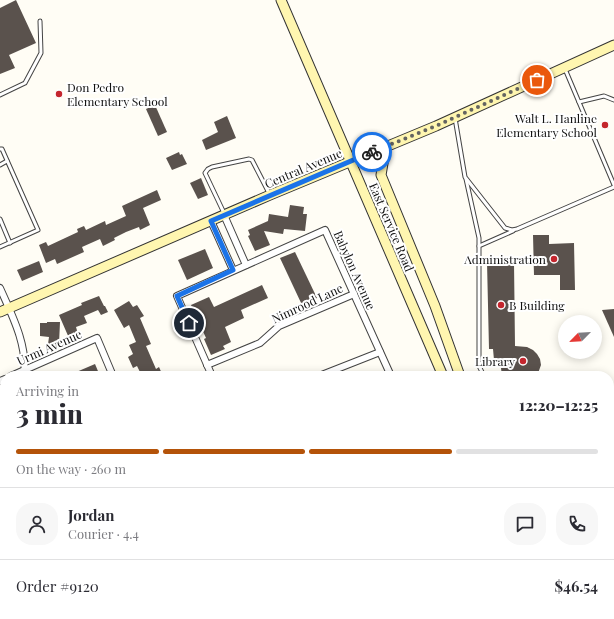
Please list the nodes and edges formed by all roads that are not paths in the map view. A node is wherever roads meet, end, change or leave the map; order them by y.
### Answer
1 (281, 0) edge
2 (40, 22) dead end
3 (614, 45) edge
4 (564, 67) junction
5 (0, 96) edge
6 (614, 100) edge
7 (579, 102) junction
8 (455, 117) junction
9 (386, 146) junction
10 (0, 149) edge
11 (350, 161) junction
12 (7, 162) junction
13 (0, 165) edge
14 (465, 177) junction
15 (614, 186) edge
16 (270, 195) junction
17 (224, 215) junction
18 (0, 219) edge
19 (211, 221) junction
20 (517, 229) junction
21 (10, 243) junction
22 (479, 246) junction
23 (0, 247) edge
24 (246, 264) junction
25 (233, 270) junction
26 (0, 288) edge
27 (354, 294) junction
28 (9, 308) junction
29 (0, 312) edge
30 (380, 352) junction
31 (207, 365) junction
32 (25, 371) edge
33 (29, 371) edge
34 (112, 371) edge
35 (210, 371) edge
36 (332, 371) edge
37 (389, 371) edge
38 (441, 371) edge
39 (458, 371) edge
40 (482, 371) edge

1 - 11 street, East Service Road
2 - 5 lane
3 - 4 street, Central Avenue
4 - 7 lane
4 - 8 street, Central Avenue
6 - 7 lane
7 - 15 lane
8 - 9 street, Central Avenue
8 - 14 lane
9 - 11 street, Central Avenue
9 - 39 street
10 - 12 lane
11 - 16 street, Central Avenue
11 - 38 street, East Service Road
12 - 13 lane
12 - 21 lane
14 - 20 lane
14 - 22 lane
15 - 20 lane
16 - 17 street, Central Avenue
16 - 17 lane
17 - 19 street, Central Avenue
17 - 24 street
18 - 21 lane
19 - 25 street
19 - 28 street, Central Avenue
20 - 22 lane
21 - 23 lane
22 - 40 lane
24 - 25 street, Babylon Avenue
24 - 27 street, Babylon Avenue
25 - 31 street, Babylon Avenue
26 - 28 street
27 - 30 street, Babylon Avenue
27 - 31 street, Nimrood Lane
28 - 29 street, Central Avenue
28 - 32 street
30 - 36 street
30 - 37 street, Babylon Avenue
31 - 35 street, Babylon Avenue
33 - 34 street, Urmi Avenue

